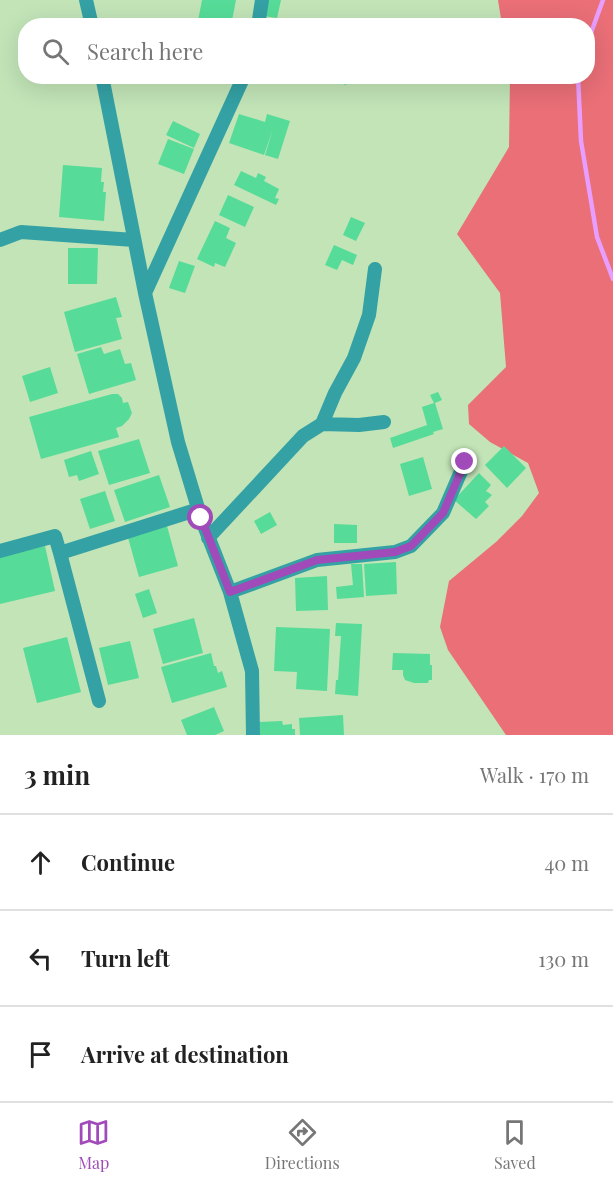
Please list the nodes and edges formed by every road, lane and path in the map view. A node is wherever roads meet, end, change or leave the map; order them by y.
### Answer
1 (86, 0) edge
2 (262, 0) edge
3 (90, 18) edge
4 (259, 18) edge
5 (104, 84) edge
6 (240, 84) edge
7 (0, 240) edge
8 (134, 240) junction
9 (375, 269) dead end
10 (145, 293) junction
11 (384, 422) dead end
12 (322, 424) junction
13 (465, 462) dead end
14 (199, 509) junction
15 (208, 538) junction
16 (0, 551) edge
17 (60, 553) junction
18 (230, 592) junction
19 (99, 701) dead end
20 (253, 735) edge

1 - 3 street
2 - 4 street
5 - 8 street
6 - 10 street
7 - 8 street
8 - 10 street
9 - 12 street
10 - 14 street
11 - 12 street
12 - 15 street
13 - 18 street
14 - 15 street
14 - 17 street
15 - 18 street
16 - 17 street
17 - 19 street
18 - 20 street

